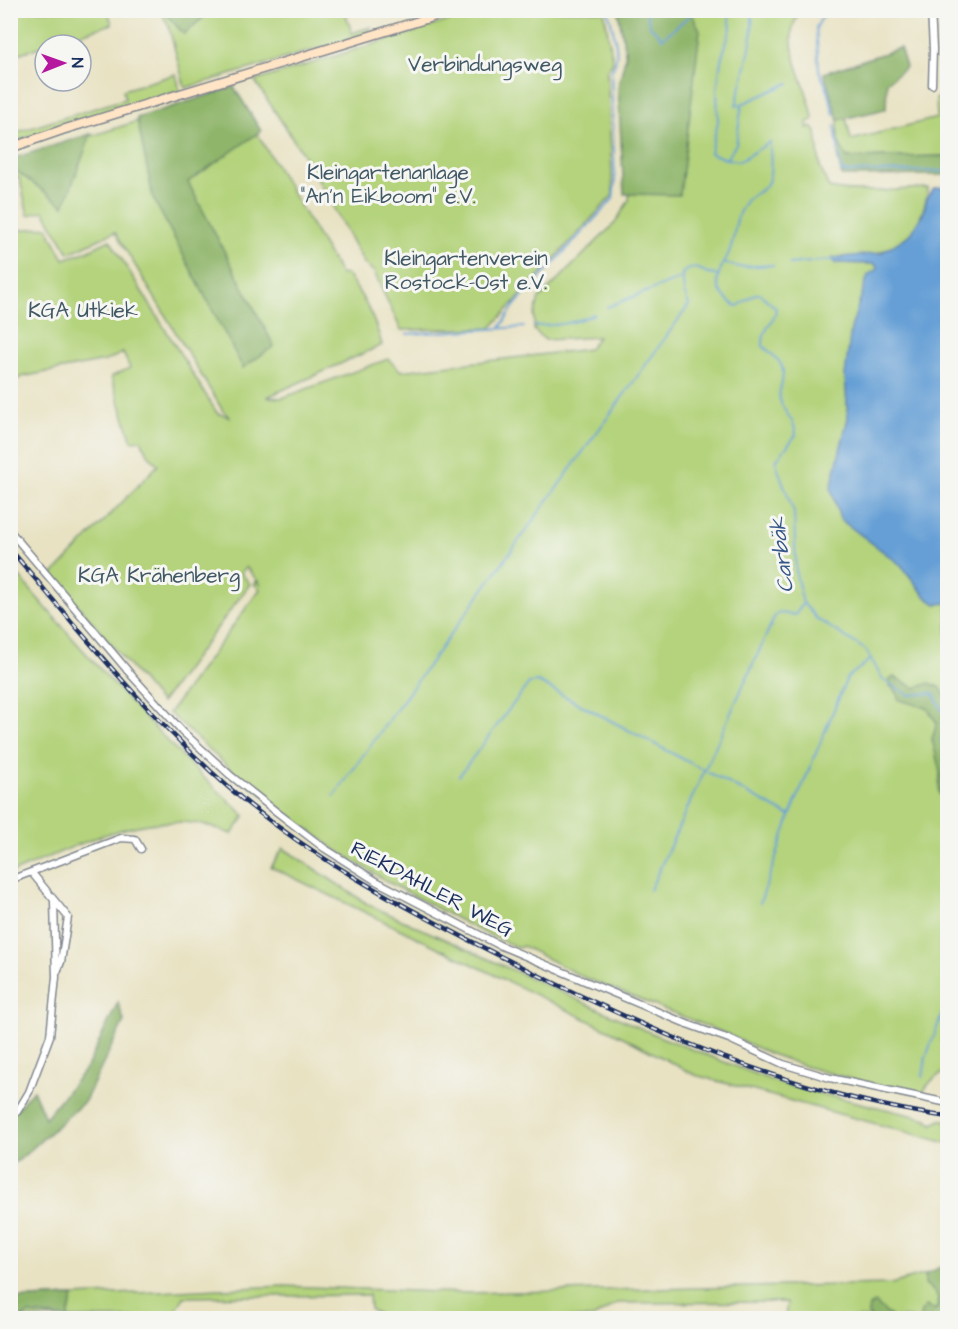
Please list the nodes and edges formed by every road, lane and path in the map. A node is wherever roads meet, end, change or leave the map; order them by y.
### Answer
1 (455, 10) edge
2 (931, 10) edge
3 (932, 85) dead end
4 (12, 147) edge
5 (10, 531) edge
6 (141, 849) dead end
7 (32, 873) junction
8 (10, 880) edge
9 (54, 901) junction
10 (56, 977) junction
11 (948, 1103) edge
12 (10, 1116) edge

1 - 4 main road
2 - 3 street
5 - 11 street, RIEKDAHLER WEG
6 - 7 street
7 - 8 street
7 - 9 street
9 - 10 street
9 - 10 street
10 - 12 street

